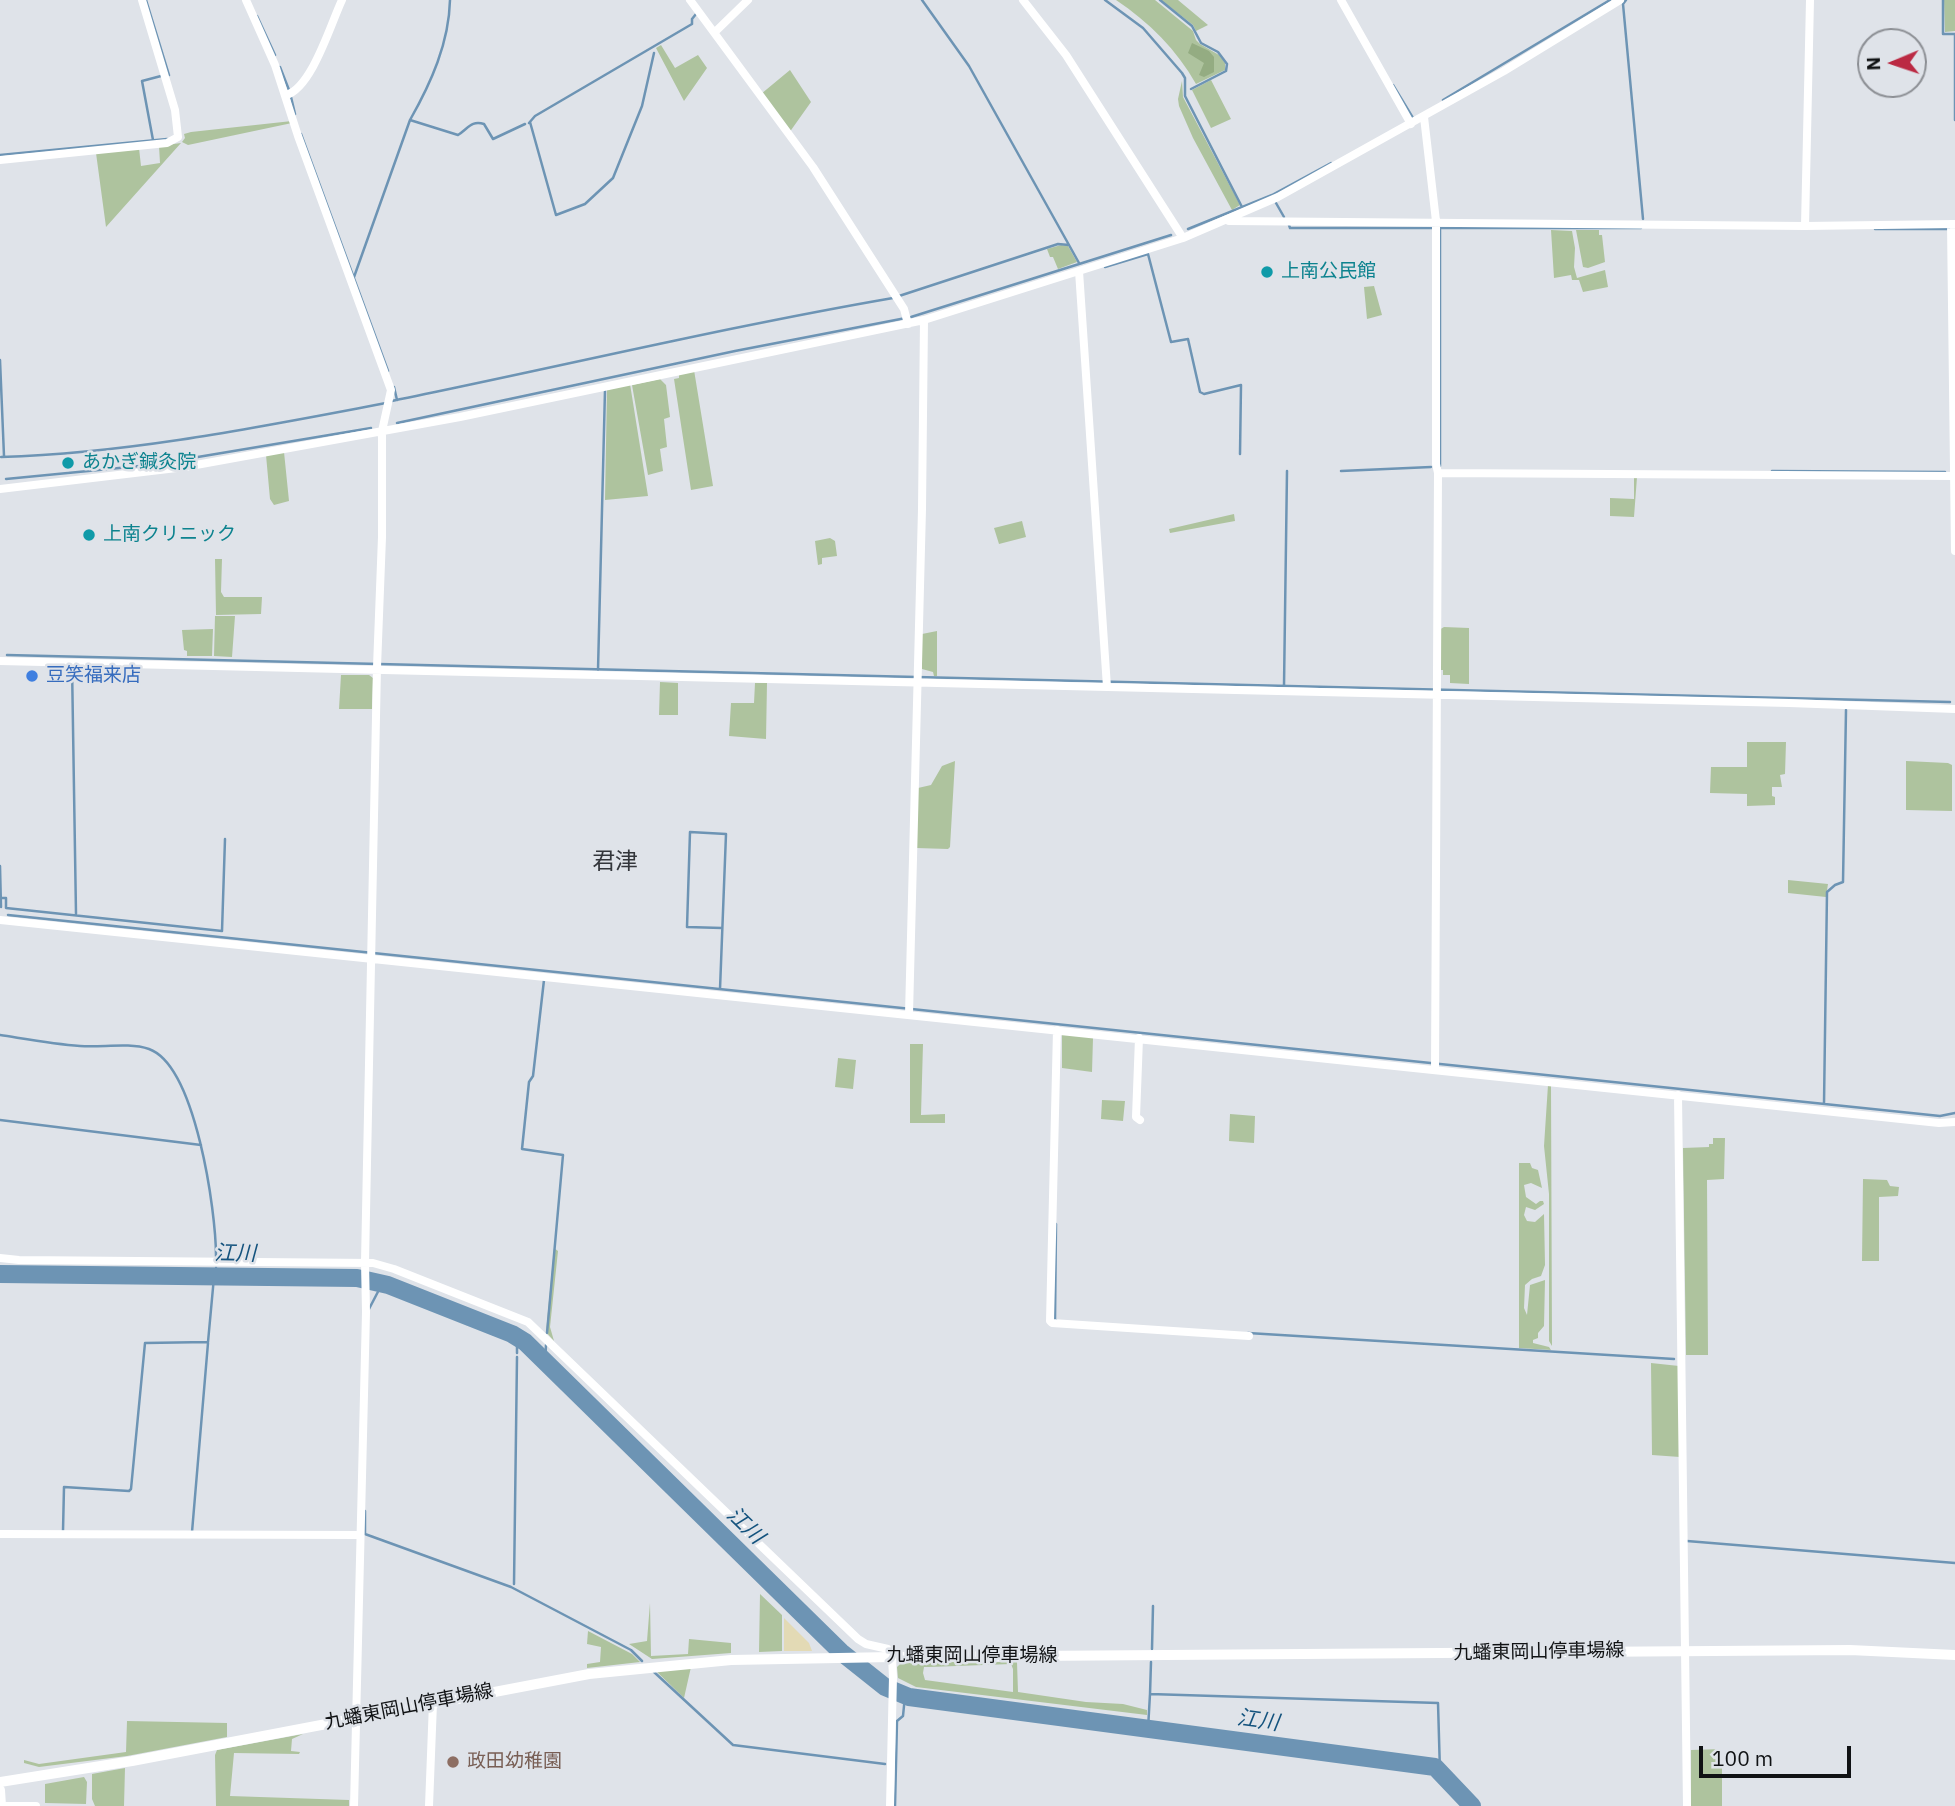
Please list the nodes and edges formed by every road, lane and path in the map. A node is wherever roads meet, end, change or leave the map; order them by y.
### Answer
1 (142, 0) edge
2 (246, 0) edge
3 (342, 0) edge
4 (690, 0) edge
5 (748, 0) edge
6 (1023, 0) edge
7 (1341, 0) edge
8 (1620, 0) edge
9 (1810, 0) edge
10 (715, 32) junction
11 (289, 94) junction
12 (1424, 117) junction
13 (1410, 122) junction
14 (0, 160) edge
15 (1226, 220) junction
16 (1436, 226) junction
17 (1805, 226) junction
18 (1952, 227) edge
19 (1183, 238) junction
20 (1079, 271) junction
21 (907, 319) junction
22 (924, 320) junction
23 (382, 431) junction
24 (1438, 472) junction
25 (1955, 476) edge
26 (0, 489) edge
27 (1955, 551) edge
28 (0, 661) edge
29 (377, 667) junction
30 (919, 679) junction
31 (1107, 684) junction
32 (1436, 692) junction
33 (1955, 709) edge
34 (0, 920) edge
35 (372, 955) junction
36 (910, 1010) junction
37 (1057, 1030) junction
38 (1139, 1038) junction
39 (1435, 1066) junction
40 (1678, 1095) junction
41 (1140, 1119) dead end
42 (1955, 1122) edge
43 (0, 1258) edge
44 (365, 1265) junction
45 (1249, 1336) dead end
46 (0, 1534) edge
47 (360, 1535) junction
48 (1685, 1651) junction
49 (1955, 1655) edge
50 (891, 1657) junction
51 (433, 1703) junction
52 (355, 1718) junction
53 (0, 1782) edge
54 (0, 1790) edge
55 (1, 1806) edge
56 (36, 1806) edge
57 (354, 1806) edge
58 (429, 1806) edge
59 (890, 1806) edge
60 (1687, 1806) edge

1 - 14 street
2 - 11 street
3 - 11 street
4 - 10 street
5 - 10 street
6 - 19 street
7 - 13 street
8 - 12 street
9 - 17 street
10 - 21 street
11 - 23 street
12 - 13 street
12 - 16 street
13 - 15 street
15 - 16 street
15 - 19 street
16 - 17 street
16 - 24 street
17 - 18 street
18 - 25 street
19 - 20 street
20 - 22 street
20 - 31 street
21 - 22 street
21 - 23 street
22 - 30 street
23 - 26 street
23 - 29 street
24 - 25 street
24 - 32 street
25 - 27 street
28 - 29 street
29 - 30 street
29 - 35 street
30 - 31 street
30 - 36 street
31 - 32 street
32 - 33 street
32 - 39 street
34 - 35 street
35 - 36 street
35 - 44 street
36 - 37 street
37 - 38 street
37 - 45 street
38 - 39 street
38 - 41 street
39 - 40 street
40 - 42 street
40 - 48 street
43 - 44 street
44 - 47 street
44 - 50 street
46 - 47 street
47 - 52 street
48 - 49 main road, 九蟠東岡山停車場線
48 - 50 main road, 九蟠東岡山停車場線
48 - 60 street
50 - 51 main road, 九蟠東岡山停車場線
50 - 59 street
51 - 52 main road, 九蟠東岡山停車場線
51 - 58 street
52 - 53 main road, 九蟠東岡山停車場線
52 - 57 street
54 - 55 main road
55 - 56 street

